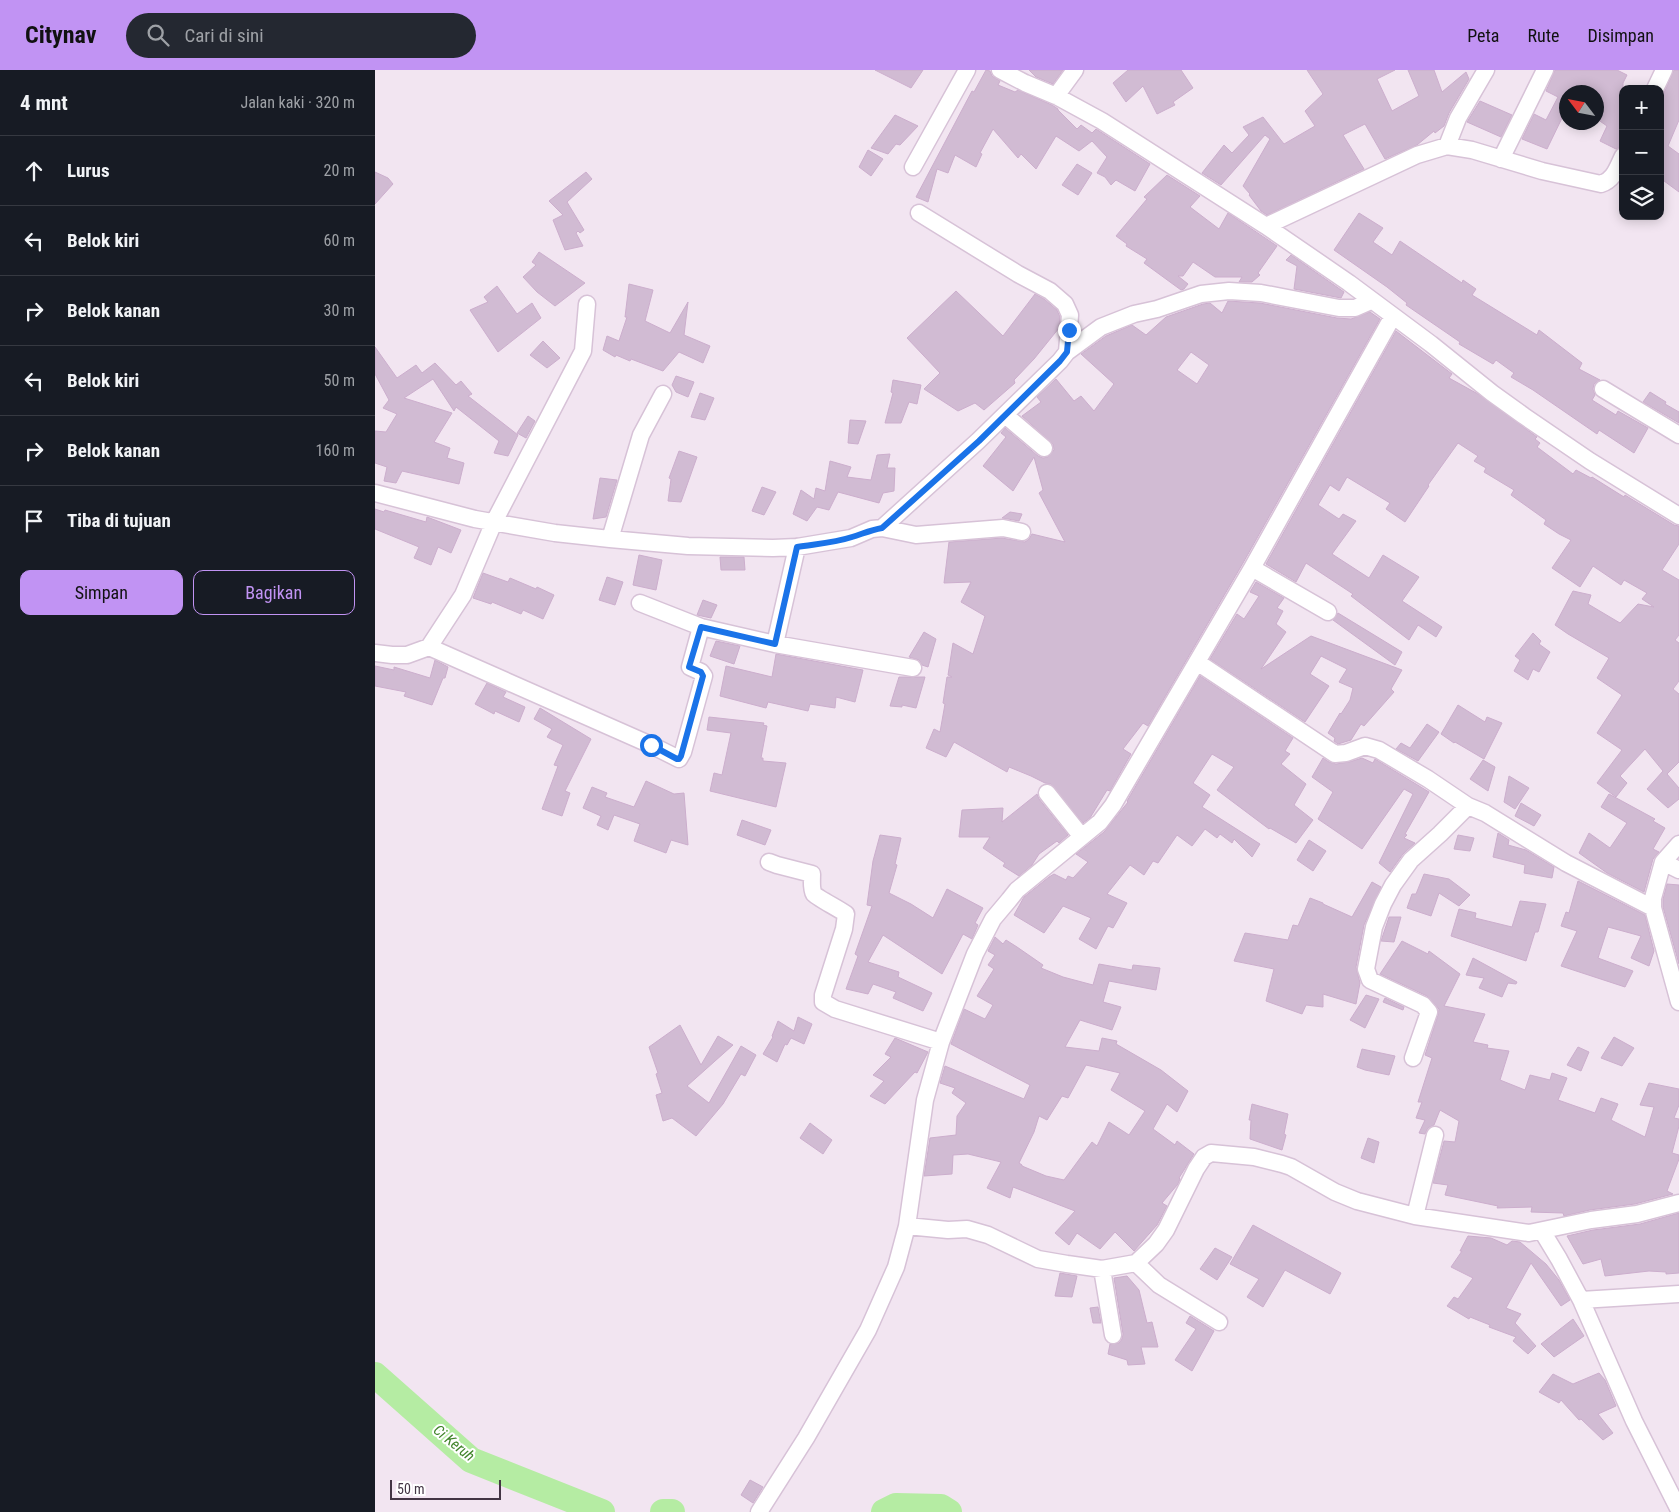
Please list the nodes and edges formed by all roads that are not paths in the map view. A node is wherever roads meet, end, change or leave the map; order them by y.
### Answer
1 (967, 70) edge
2 (1000, 70) edge
3 (1075, 70) edge
4 (1486, 70) edge
5 (1545, 70) edge
6 (1664, 70) edge
7 (1657, 85) edge
8 (1056, 96) junction
9 (1447, 146) junction
10 (1501, 159) junction
11 (1619, 164) edge
12 (913, 167) dead end
13 (919, 213) dead end
14 (1266, 226) junction
15 (1371, 301) junction
16 (587, 304) dead end
17 (1393, 316) junction
18 (1067, 352) junction
19 (1603, 389) dead end
20 (663, 394) dead end
21 (1005, 415) junction
22 (1679, 435) edge
23 (1044, 448) dead end
24 (375, 493) edge
25 (1679, 516) edge
26 (494, 522) junction
27 (882, 528) junction
28 (1022, 532) dead end
29 (610, 540) junction
30 (797, 547) junction
31 (1253, 568) junction
32 (640, 603) dead end
33 (1328, 612) dead end
34 (701, 627) junction
35 (775, 644) junction
36 (429, 647) junction
37 (375, 653) edge
38 (1197, 662) junction
39 (913, 668) dead end
40 (1047, 793) dead end
41 (1468, 806) junction
42 (1083, 837) junction
43 (1679, 844) edge
44 (769, 862) dead end
45 (1663, 862) junction
46 (1679, 870) edge
47 (1653, 908) junction
48 (1679, 1002) edge
49 (941, 1042) junction
50 (1413, 1058) dead end
51 (1435, 1135) dead end
52 (1679, 1203) edge
53 (1415, 1216) junction
54 (907, 1226) junction
55 (1542, 1231) junction
56 (1136, 1263) junction
57 (1102, 1269) junction
58 (1679, 1294) edge
59 (1581, 1300) junction
60 (1219, 1322) dead end
61 (1113, 1335) dead end
62 (1679, 1510) edge
63 (759, 1512) edge

1 - 12 street
2 - 8 street
3 - 8 street
4 - 9 street
5 - 10 street
6 - 7 street
8 - 14 street
9 - 10 street
9 - 14 street
10 - 11 street
13 - 18 street
14 - 15 street
15 - 17 street
15 - 18 street
16 - 26 street
17 - 25 street
17 - 31 street
18 - 21 street
19 - 22 street
20 - 29 street
21 - 23 street
21 - 27 street
24 - 26 street
26 - 29 street
26 - 36 street
27 - 28 street
27 - 30 street
29 - 30 street
30 - 35 street
31 - 33 street
31 - 38 street
32 - 34 street
34 - 35 street
34 - 36 street
35 - 39 street
36 - 37 street
38 - 41 street
38 - 42 street
40 - 42 street
41 - 47 street
41 - 50 street
42 - 49 street
43 - 45 street
44 - 49 street
45 - 46 street
45 - 47 street
47 - 48 street
49 - 54 street
51 - 53 street
52 - 55 street
53 - 55 street
53 - 56 street
54 - 57 street
54 - 63 street
55 - 59 street
56 - 57 street
56 - 60 street
57 - 61 street
58 - 59 street
59 - 62 street

